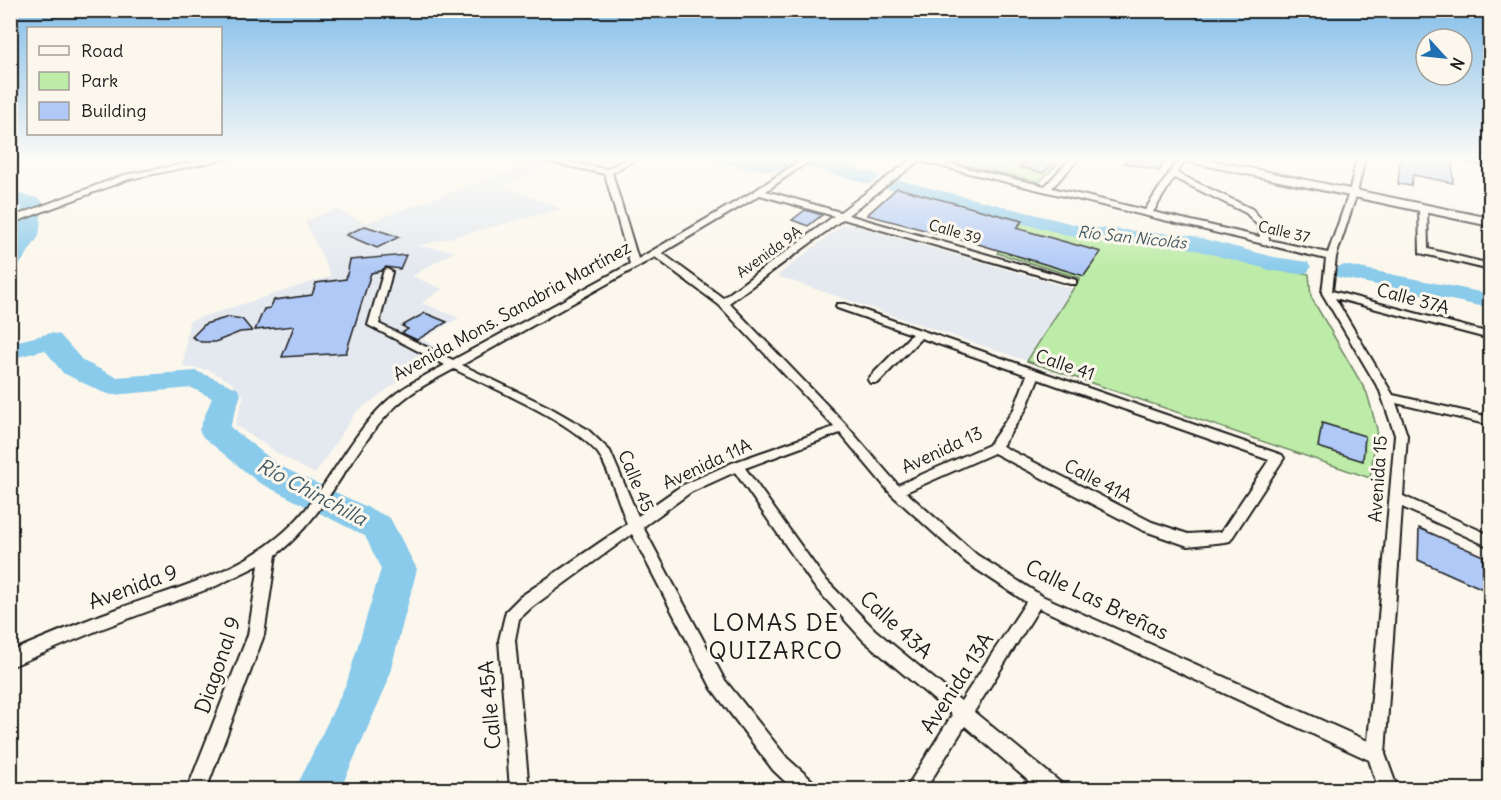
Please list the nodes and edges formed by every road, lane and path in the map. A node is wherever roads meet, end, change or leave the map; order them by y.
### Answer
1 (80, 195) edge
2 (615, 195) edge
3 (753, 195) edge
4 (771, 195) edge
5 (868, 195) edge
6 (1074, 195) edge
7 (1159, 195) edge
8 (1221, 195) edge
9 (1352, 195) edge
10 (1364, 195) edge
11 (1423, 208) junction
12 (1148, 213) junction
13 (842, 215) junction
14 (10, 221) edge
15 (1491, 222) edge
16 (1265, 241) junction
17 (656, 253) junction
18 (1330, 257) junction
19 (635, 265) junction
20 (1491, 267) edge
21 (387, 272) dead end
22 (1073, 282) dead end
23 (1327, 293) junction
24 (723, 303) junction
25 (841, 306) dead end
26 (919, 333) junction
27 (1491, 336) edge
28 (453, 362) junction
29 (1034, 374) junction
30 (874, 380) dead end
31 (1389, 398) junction
32 (1491, 421) edge
33 (842, 428) junction
34 (994, 448) junction
35 (737, 466) junction
36 (896, 491) junction
37 (1395, 498) junction
38 (634, 524) junction
39 (1188, 540) joint
40 (1491, 541) edge
41 (269, 552) junction
42 (1036, 600) junction
43 (512, 616) joint
44 (10, 660) edge
45 (965, 713) junction
46 (1376, 754) junction
47 (516, 788) edge
48 (196, 789) edge
49 (808, 789) edge
50 (914, 789) edge
51 (1054, 789) edge
52 (1389, 789) edge

1 - 14 street
2 - 19 street
3 - 17 street, Avenida Mons. Sanabria Martínez
4 - 13 street, Calle 39
5 - 13 street, Avenida 9A
6 - 12 street, Calle 37
7 - 12 street
8 - 16 street
9 - 18 street
10 - 11 main road
11 - 15 main road
11 - 20 street
12 - 16 street, Calle 37
13 - 22 street, Calle 39
13 - 24 street, Avenida 9A
16 - 18 street, Calle 37
17 - 19 street, Avenida Mons. Sanabria Martínez
17 - 24 street, Calle Las Breñas
18 - 23 street
19 - 28 street, Avenida Mons. Sanabria Martínez
21 - 28 street, Calle 45
23 - 27 street, Calle 37A
23 - 31 street, Avenida 15
24 - 33 street, Calle Las Breñas
25 - 26 street, Calle 41
26 - 29 street, Calle 41
26 - 30 street
28 - 38 street, Calle 45
28 - 41 street, Avenida Mons. Sanabria Martínez
29 - 34 street, Avenida 13
29 - 39 street, Calle 41
31 - 32 street
31 - 37 street, Avenida 15
33 - 35 street, Avenida 11A
33 - 36 street, Calle Las Breñas
34 - 36 street, Avenida 13
34 - 39 street, Calle 41A
35 - 38 street, Avenida 11A
35 - 45 street, Calle 43A
36 - 42 street, Calle Las Breñas
37 - 40 street
37 - 46 street, Avenida 15
38 - 43 street, Avenida 11A
38 - 49 street, Calle 45
41 - 44 street, Avenida 9
41 - 48 street, Diagonal 9
42 - 45 street, Avenida 13A
42 - 46 street, Calle Las Breñas
43 - 47 street, Calle 45A
45 - 50 street, Avenida 13A
45 - 51 street, Calle 43A
46 - 52 street

